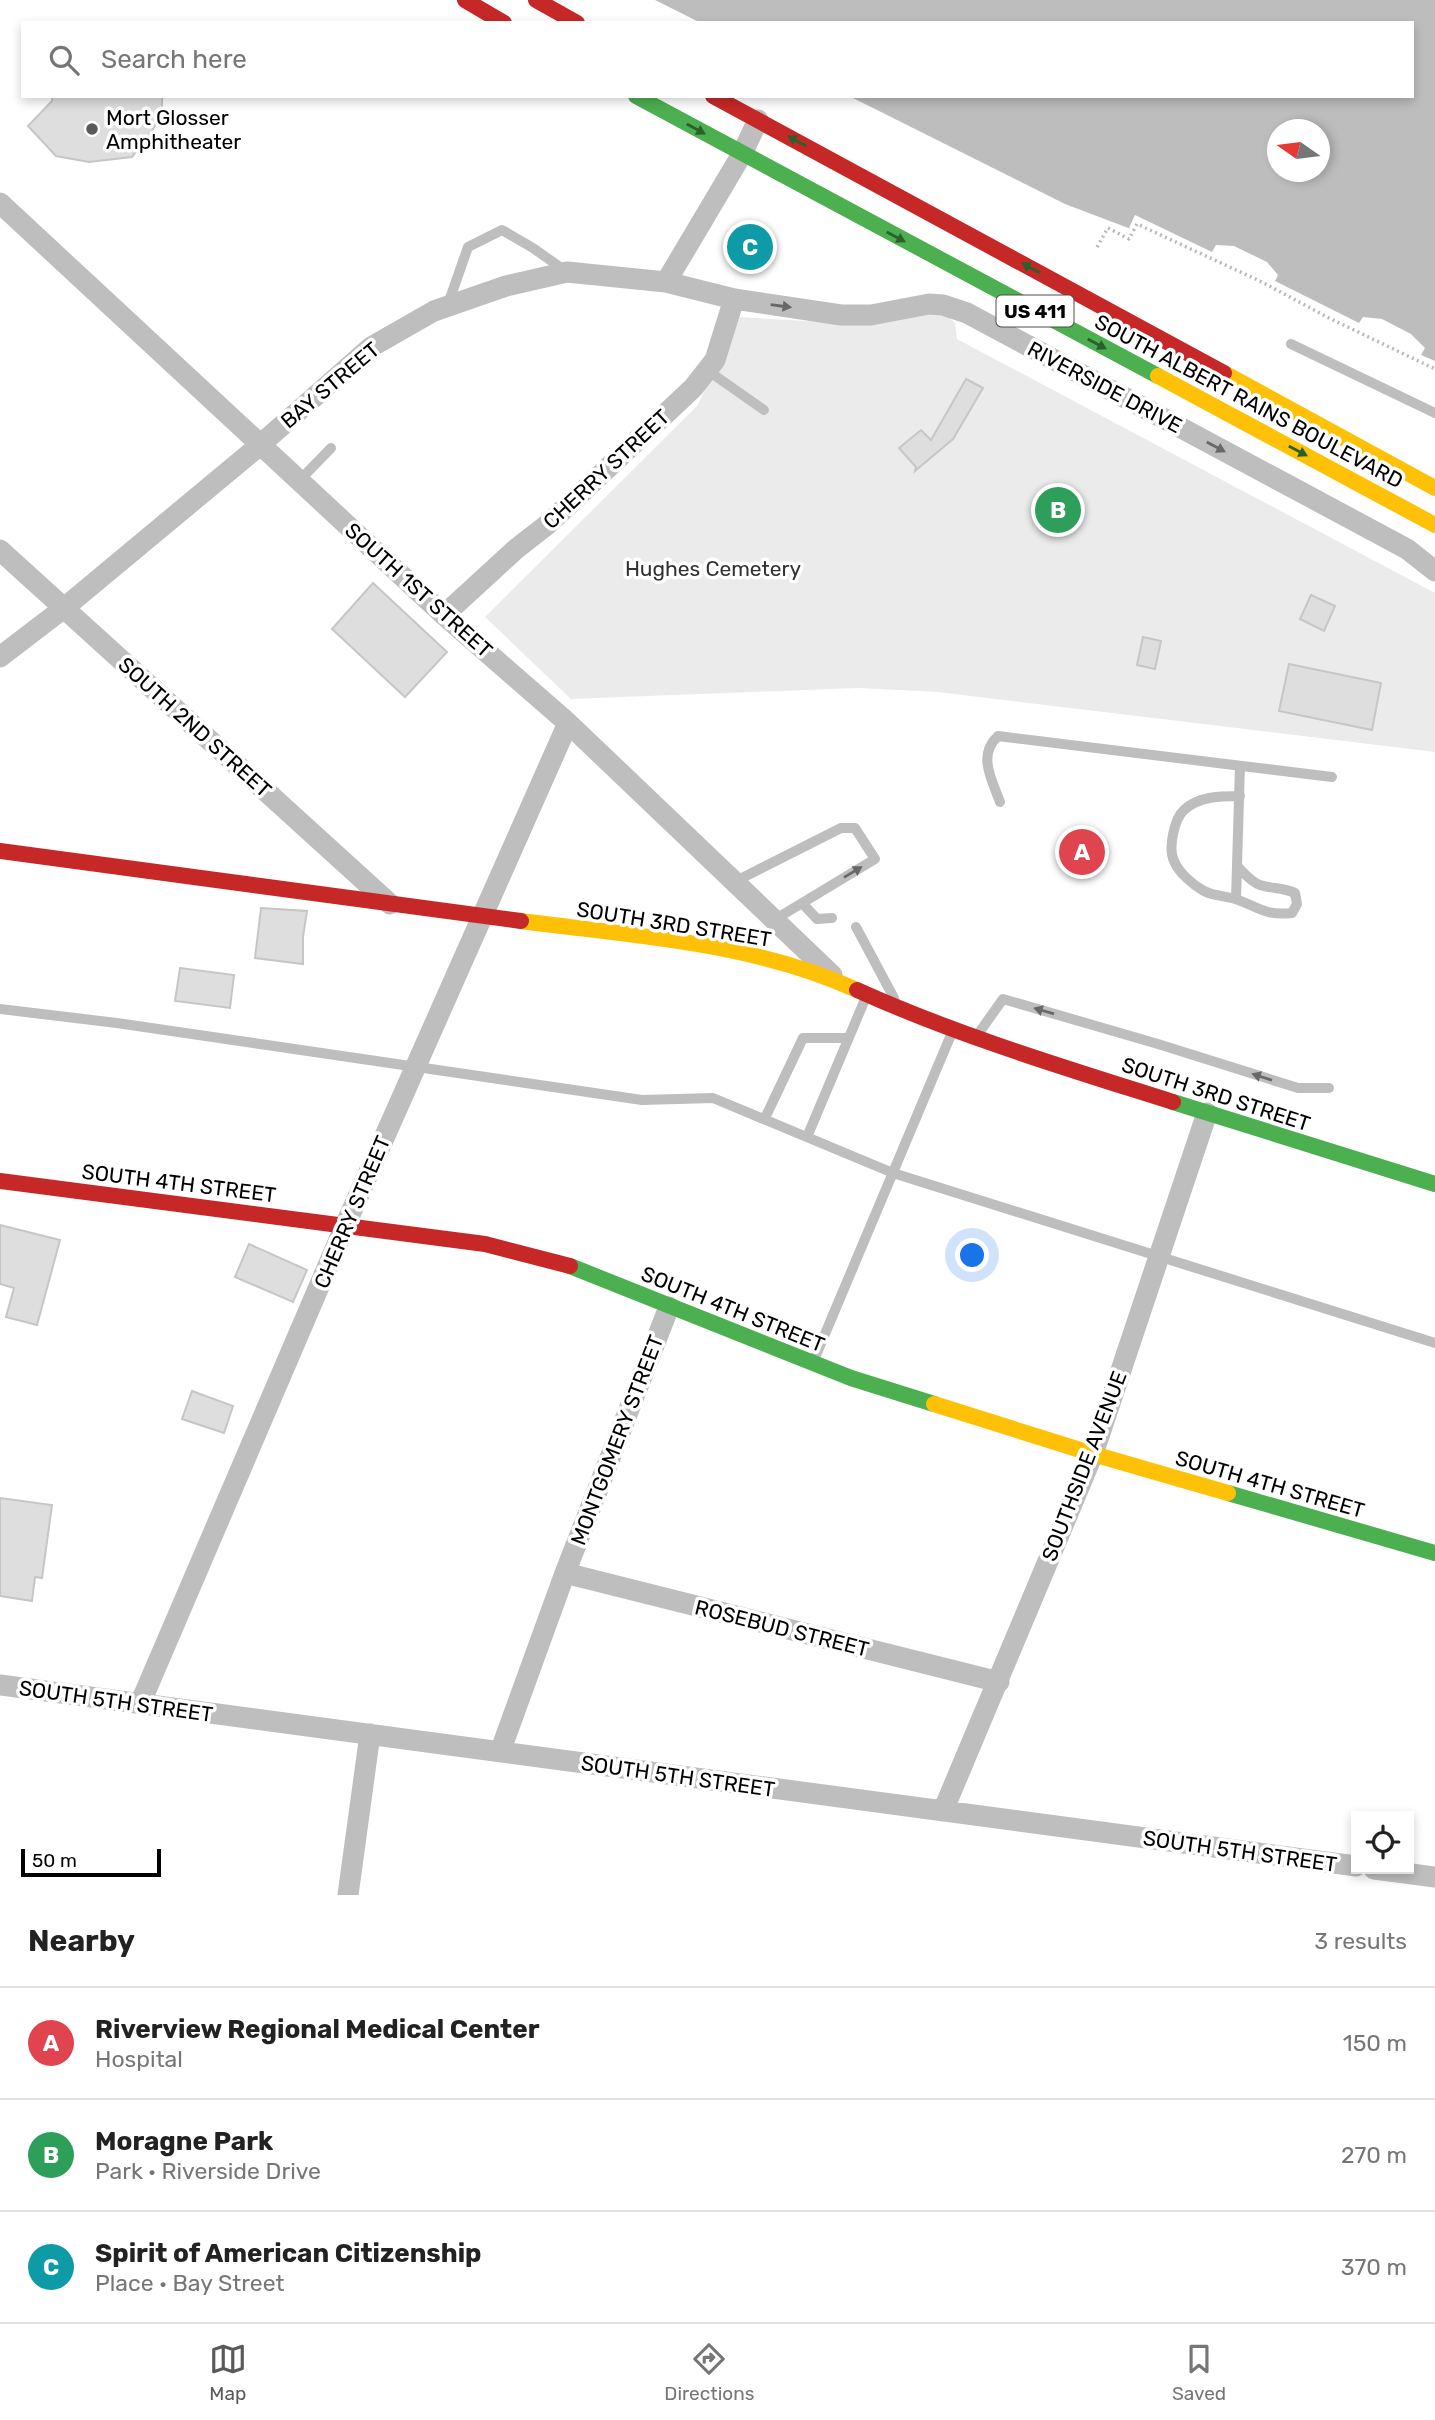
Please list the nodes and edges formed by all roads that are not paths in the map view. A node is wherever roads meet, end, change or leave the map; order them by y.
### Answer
1 (465, 0) edge
2 (536, 0) edge
3 (501, 21) edge
4 (573, 21) edge
5 (640, 98) edge
6 (717, 98) edge
7 (758, 120) junction
8 (742, 154) junction
9 (0, 203) edge
10 (567, 272) junction
11 (666, 282) junction
12 (734, 299) junction
13 (447, 307) junction
14 (1291, 344) dead end
15 (707, 370) junction
16 (764, 410) dead end
17 (1435, 413) edge
18 (260, 445) junction
19 (331, 448) dead end
20 (299, 481) junction
21 (1435, 488) edge
22 (1435, 525) edge
23 (0, 550) edge
24 (1435, 571) edge
25 (64, 608) junction
26 (444, 615) junction
27 (0, 657) edge
28 (568, 723) junction
29 (1240, 766) junction
30 (1332, 777) dead end
31 (1240, 796) junction
32 (1000, 802) dead end
33 (0, 851) edge
34 (1237, 866) junction
35 (734, 882) junction
36 (1236, 900) junction
37 (802, 903) junction
38 (390, 905) junction
39 (480, 917) junction
40 (832, 918) dead end
41 (774, 920) junction
42 (856, 927) dead end
43 (836, 979) junction
44 (867, 994) junction
45 (0, 1009) edge
46 (900, 1010) junction
47 (953, 1030) junction
48 (848, 1038) junction
49 (975, 1038) junction
50 (415, 1067) junction
51 (1329, 1088) dead end
52 (1208, 1113) junction
53 (765, 1118) junction
54 (807, 1137) junction
55 (893, 1172) junction
56 (0, 1181) edge
57 (1435, 1184) edge
58 (345, 1226) junction
59 (1159, 1257) junction
60 (668, 1307) junction
61 (1435, 1343) edge
62 (813, 1363) junction
63 (1093, 1454) junction
64 (1435, 1553) edge
65 (565, 1573) junction
66 (999, 1682) junction
67 (0, 1685) edge
68 (140, 1704) junction
69 (370, 1734) junction
70 (500, 1752) junction
71 (943, 1811) junction
72 (1351, 1865) edge
73 (1408, 1874) edge
74 (1435, 1878) edge
75 (348, 1895) edge

1 - 3 main road
2 - 4 main road
5 -> 8 main road, SOUTH ALBERT RAINS BOULEVARD / US 411
6 - 7 main road, SOUTH ALBERT RAINS BOULEVARD / US 411
7 - 8 street
21 -> 7 main road, SOUTH ALBERT RAINS BOULEVARD / US 411
8 - 11 street
8 -> 22 main road, SOUTH ALBERT RAINS BOULEVARD / US 411
9 - 18 street, SOUTH 1ST STREET
10 - 11 street, BAY STREET
10 - 13 street, BAY STREET
10 - 13 lane
11 - 12 street, RIVERSIDE DRIVE
12 - 15 street, CHERRY STREET
12 -> 24 street, RIVERSIDE DRIVE
13 - 18 street, BAY STREET
14 - 17 lane
15 - 16 lane
15 - 26 street, CHERRY STREET
18 - 20 street, SOUTH 1ST STREET
18 - 25 street, BAY STREET
19 - 20 lane
20 - 26 street, SOUTH 1ST STREET
23 - 25 street, SOUTH 2ND STREET
25 - 27 street, BAY STREET
25 - 38 street, SOUTH 2ND STREET
26 - 28 street, SOUTH 1ST STREET
28 - 35 street, SOUTH 1ST STREET
28 - 39 street, CHERRY STREET
29 - 30 lane
29 - 31 lane
29 - 32 lane
31 - 34 lane
31 - 36 lane
33 - 38 main road, SOUTH 3RD STREET
34 - 36 lane
34 - 36 lane
37 -> 35 lane
35 - 41 street, SOUTH 1ST STREET
37 - 40 lane
37 - 41 lane
38 - 39 main road, SOUTH 3RD STREET
39 - 43 main road, SOUTH 3RD STREET
39 - 50 street, CHERRY STREET
41 - 43 street, SOUTH 1ST STREET
42 - 46 lane
43 - 44 main road, SOUTH 3RD STREET
44 - 46 main road, SOUTH 3RD STREET
44 - 48 lane
45 - 50 lane
46 - 47 main road, SOUTH 3RD STREET
47 - 49 main road, SOUTH 3RD STREET
47 - 55 lane
48 - 53 lane
48 - 54 lane
51 -> 49 lane
49 - 52 main road, SOUTH 3RD STREET
50 - 53 lane
50 - 58 street, CHERRY STREET
52 - 57 main road, SOUTH 3RD STREET
52 - 59 street, SOUTHSIDE AVENUE
53 - 54 lane
54 - 55 lane
55 - 59 lane
55 - 62 lane
56 - 58 main road, SOUTH 4TH STREET
58 - 60 main road, SOUTH 4TH STREET
58 - 68 street, CHERRY STREET
59 - 61 lane
59 - 63 street, SOUTHSIDE AVENUE
60 - 62 main road, SOUTH 4TH STREET
60 - 65 street, MONTGOMERY STREET
62 - 63 main road, SOUTH 4TH STREET
63 - 64 main road, SOUTH 4TH STREET
63 - 66 street, SOUTHSIDE AVENUE
65 - 66 street, ROSEBUD STREET
65 - 70 street, MONTGOMERY STREET
66 - 71 street, SOUTHSIDE AVENUE
67 - 68 street, SOUTH 5TH STREET
68 - 69 street, SOUTH 5TH STREET
69 - 70 street, SOUTH 5TH STREET
69 - 75 street
70 - 71 street, SOUTH 5TH STREET
71 - 72 street, SOUTH 5TH STREET
73 - 74 street

